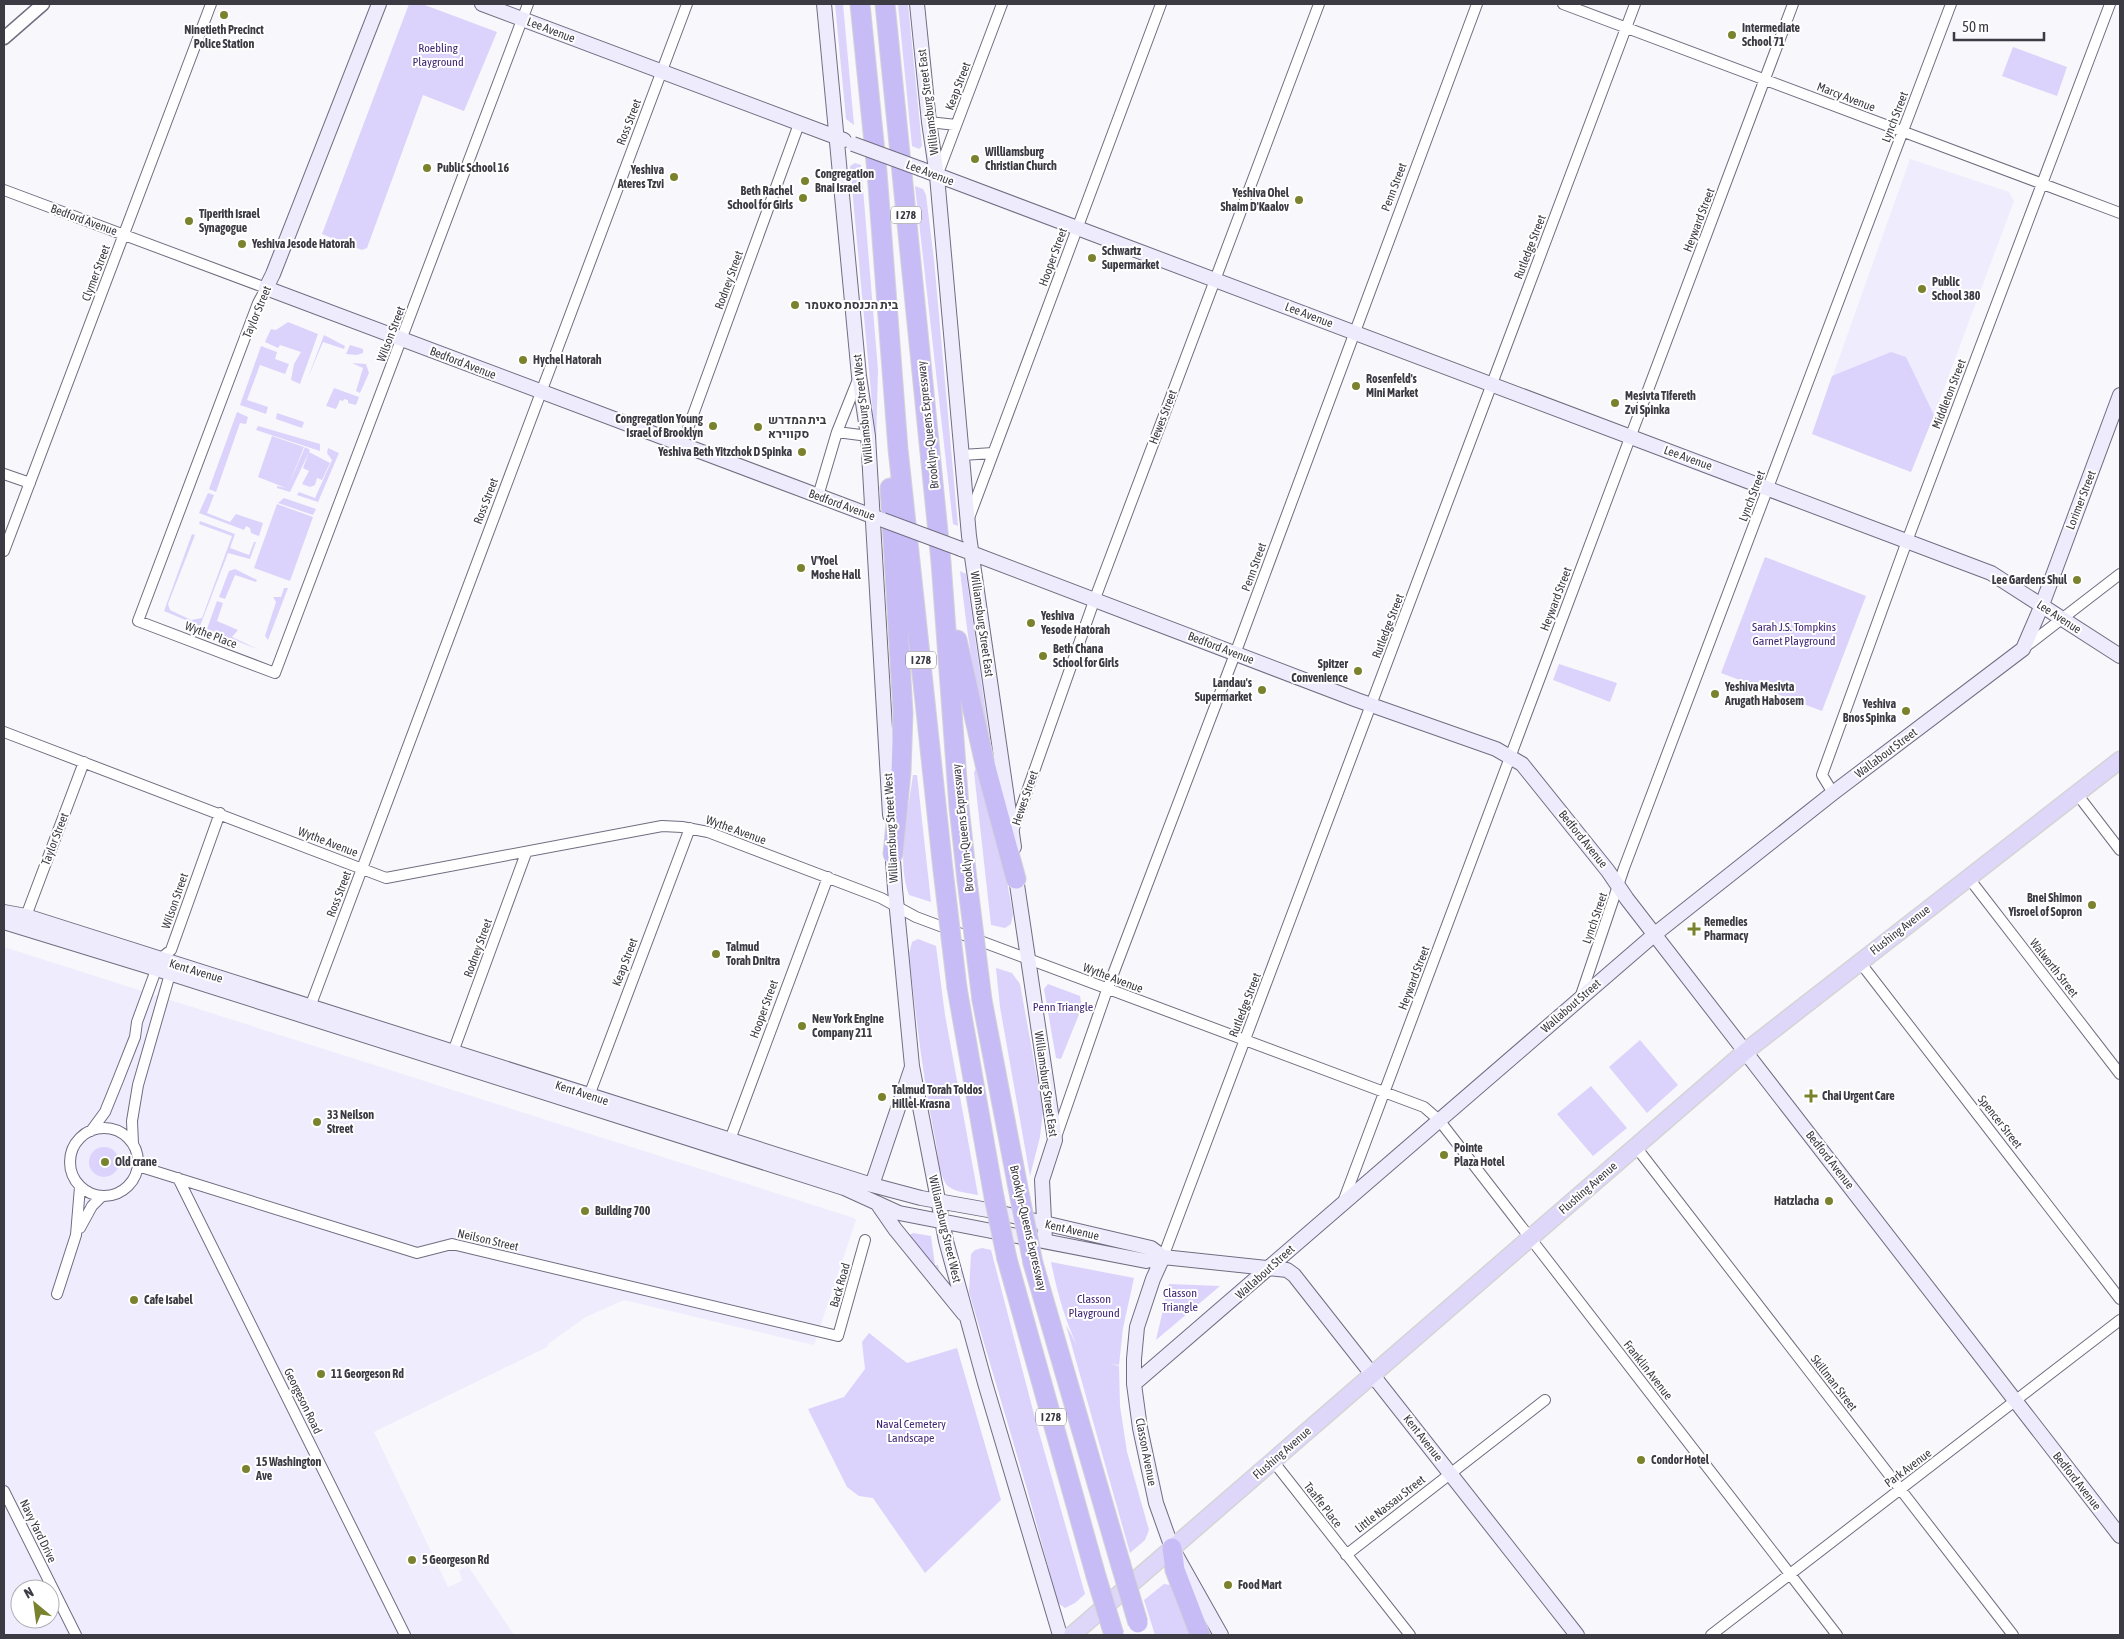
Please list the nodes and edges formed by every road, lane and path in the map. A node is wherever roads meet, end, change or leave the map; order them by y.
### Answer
1 (43, 4) edge
2 (211, 4) edge
3 (379, 4) edge
4 (482, 4) edge
5 (528, 4) edge
6 (687, 4) edge
7 (824, 4) edge
8 (860, 4) edge
9 (885, 4) edge
10 (917, 4) edge
11 (1002, 4) edge
12 (1161, 4) edge
13 (1319, 4) edge
14 (1477, 4) edge
15 (1563, 4) edge
16 (1635, 4) edge
17 (1793, 4) edge
18 (1951, 4) edge
19 (2110, 4) edge
20 (523, 19) junction
21 (1626, 28) junction
22 (4, 38) edge
23 (661, 72) junction
24 (1765, 80) junction
25 (929, 122) junction
26 (799, 124) junction
27 (956, 126) junction
28 (1903, 132) junction
29 (837, 138) junction
30 (937, 176) junction
31 (2042, 184) junction
32 (4, 190) edge
33 (2120, 213) edge
34 (1077, 228) junction
35 (124, 235) junction
36 (1215, 280) junction
37 (266, 288) junction
38 (1353, 332) junction
39 (402, 340) junction
40 (859, 376) junction
41 (1492, 384) junction
42 (541, 392) junction
43 (2120, 395) edge
44 (837, 432) junction
45 (868, 436) junction
46 (1630, 436) junction
47 (682, 445) junction
48 (898, 449) junction
49 (993, 453) junction
50 (962, 455) junction
51 (4, 474) edge
52 (30, 483) junction
53 (1769, 488) junction
54 (818, 496) junction
55 (878, 518) junction
56 (968, 519) junction
57 (1908, 541) junction
58 (4, 551) edge
59 (966, 551) junction
60 (941, 562) junction
61 (2120, 574) edge
62 (1094, 601) junction
63 (2042, 605) junction
64 (2062, 619) junction
65 (138, 621) joint
66 (2023, 649) junction
67 (1235, 654) junction
68 (2120, 656) edge
69 (275, 673) joint
70 (1371, 705) junction
71 (4, 732) edge
72 (1510, 757) junction
73 (2120, 760) edge
74 (84, 762) junction
75 (1833, 793) junction
76 (2077, 794) junction
77 (220, 814) junction
78 (690, 828) junction
79 (1013, 832) junction
80 (2120, 850) edge
81 (526, 853) junction
82 (893, 854) junction
83 (362, 868) junction
84 (828, 877) junction
85 (1968, 877) junction
86 (1016, 879) junction
87 (1618, 887) junction
88 (897, 906) junction
89 (4, 912) edge
90 (26, 916) junction
91 (4, 922) edge
92 (1655, 934) junction
93 (1028, 958) junction
94 (1859, 961) junction
95 (164, 966) junction
96 (1107, 990) junction
97 (1580, 999) junction
98 (310, 1007) junction
99 (1245, 1041) junction
100 (1746, 1051) junction
101 (453, 1052) junction
102 (912, 1066) junction
103 (2120, 1074) edge
104 (1384, 1093) junction
105 (587, 1100) junction
106 (1439, 1120) junction
107 (91, 1131) junction
108 (1055, 1140) junction
109 (134, 1145) junction
110 (728, 1145) junction
111 (1636, 1147) junction
112 (138, 1166) junction
113 (178, 1178) junction
114 (872, 1185) junction
115 (80, 1187) junction
116 (102, 1196) junction
117 (877, 1202) junction
118 (938, 1202) junction
119 (1343, 1203) junction
120 (942, 1220) junction
121 (1044, 1224) junction
122 (76, 1236) junction
123 (1530, 1238) junction
124 (865, 1240) dead end
125 (1045, 1240) junction
126 (1163, 1257) junction
127 (1267, 1269) junction
128 (57, 1294) dead end
129 (2120, 1299) edge
130 (966, 1318) junction
131 (2120, 1320) edge
132 (838, 1336) joint
133 (1373, 1374) junction
134 (1134, 1384) junction
135 (1544, 1400) dead end
136 (2016, 1401) junction
137 (1273, 1461) junction
138 (1451, 1473) junction
139 (1901, 1489) junction
140 (4, 1491) edge
141 (2120, 1536) edge
142 (1172, 1548) junction
143 (1346, 1554) junction
144 (1790, 1575) junction
145 (1139, 1629) edge
146 (76, 1635) edge
147 (406, 1635) edge
148 (1060, 1635) edge
149 (1072, 1635) edge
150 (1114, 1635) edge
151 (1200, 1635) edge
152 (1222, 1635) edge
153 (1410, 1635) edge
154 (1578, 1635) edge
155 (1711, 1635) edge
156 (1837, 1635) edge
157 (2013, 1635) edge

1 - 22 street
2 - 35 street, Clymer Street
3 - 37 main road, Taylor Street
4 - 20 main road, Lee Avenue
5 - 20 street, Wilson Street
6 - 23 street, Ross Street
7 - 29 main road, Williamsburg Street West
8 - 48 highway, Brooklyn-Queens Expressway / I 278
9 - 60 highway, Brooklyn-Queens Expressway / I 278
10 - 25 main road, Williamsburg Street East
11 - 27 street, Keap Street
12 - 34 street, Hooper Street
13 - 36 street, Hewes Street
14 - 38 street, Penn Street
15 - 21 street, Marcy Avenue
16 - 21 street, Rutledge Street
17 - 24 street, Heyward Street
18 - 28 street, Lynch Street
19 - 31 street, Middleton Street
20 - 23 main road, Lee Avenue
20 - 39 street, Wilson Street
21 - 24 street, Marcy Avenue
21 - 41 street, Rutledge Street
23 - 26 main road, Lee Avenue
23 - 42 street, Ross Street
24 - 28 street, Marcy Avenue
24 - 46 street, Heyward Street
25 - 27 street
25 - 30 main road, Williamsburg Street East
26 - 29 main road, Lee Avenue
26 - 47 street, Rodney Street
27 - 30 street, Keap Street
28 - 31 street, Marcy Avenue
28 - 53 street, Lynch Street
29 - 30 main road, Lee Avenue, bridge
29 - 40 main road, Williamsburg Street West
30 - 34 main road, Lee Avenue
30 - 50 main road, Williamsburg Street East
31 - 33 street, Marcy Avenue
31 - 57 street, Middleton Street
32 - 35 street, Bedford Avenue
34 - 36 main road, Lee Avenue
34 - 49 street, Hooper Street
35 - 37 street, Bedford Avenue
35 - 52 street, Clymer Street
36 - 38 main road, Lee Avenue
36 - 62 street, Hewes Street
37 - 39 main road, Bedford Avenue
37 - 65 street, Taylor Street
38 - 41 main road, Lee Avenue
38 - 67 street, Penn Street
39 - 42 main road, Bedford Avenue
39 - 69 street, Wilson Street
40 - 44 street
40 - 45 main road, Williamsburg Street West
41 - 46 main road, Lee Avenue
41 - 70 street, Rutledge Street
42 - 47 main road, Bedford Avenue
42 - 83 street, Ross Street
43 - 63 main road, Lorimer Street
44 - 45 street
44 - 54 street
45 - 55 main road, Williamsburg Street West
46 - 53 main road, Lee Avenue
46 - 72 street, Heyward Street
47 - 54 main road, Bedford Avenue
48 - 82 highway
48 - 150 highway, Brooklyn-Queens Expressway / I 278, bridge
49 - 50 street
49 - 56 street, Hooper Street
50 - 56 main road, Williamsburg Street East
51 - 52 street
52 - 58 street, Clymer Street
53 - 57 main road, Lee Avenue
53 - 87 street, Lynch Street
54 - 55 main road, Bedford Avenue
55 - 59 main road, Bedford Avenue, bridge
55 - 82 main road, Williamsburg Street West
56 - 59 main road, Williamsburg Street East
57 - 63 main road, Lee Avenue
57 - 75 street, Middleton Street
59 - 62 main road, Bedford Avenue
59 - 79 main road, Williamsburg Street East
60 - 86 highway
60 - 145 highway, Brooklyn-Queens Expressway / I 278, bridge
61 - 64 street, Wallabout Street
62 - 67 main road, Bedford Avenue
62 - 79 street, Hewes Street
63 - 64 main road, Lee Avenue
63 - 66 main road, Wallabout Street
64 - 66 street, Wallabout Street
64 - 68 main road, Lee Avenue
65 - 69 street, Wythe Place
66 - 75 main road, Wallabout Street
67 - 70 main road, Bedford Avenue
67 - 96 street, Penn Street
70 - 72 main road, Bedford Avenue
70 - 99 street, Rutledge Street
71 - 74 street, Wythe Avenue
72 - 87 main road, Bedford Avenue
72 - 104 street, Heyward Street
73 - 76 main road, Flushing Avenue
74 - 77 street, Wythe Avenue
74 - 90 street, Taylor Street
75 - 92 main road, Wallabout Street
76 - 80 street
76 - 85 main road, Flushing Avenue
77 - 83 street, Wythe Avenue
77 - 95 street, Wilson Street
78 - 81 street, Wythe Avenue
78 - 84 street, Wythe Avenue
78 - 105 street, Keap Street
79 - 86 main road, Williamsburg Street East
81 - 83 street, Wythe Avenue
81 - 101 street, Rodney Street
82 - 88 main road, Williamsburg Street West
83 - 98 street, Ross Street
84 - 88 street, Wythe Avenue
84 - 110 street, Hooper Street
85 - 94 main road, Flushing Avenue
85 - 103 street, Walworth Street
86 - 93 main road, Williamsburg Street East
87 - 92 main road, Bedford Avenue
87 - 97 street, Lynch Street
88 - 93 street, Wythe Avenue
88 - 102 main road, Williamsburg Street West
89 - 90 main road, Kent Avenue
90 - 95 main road, Kent Avenue
91 - 95 main road, Kent Avenue
92 - 97 main road, Wallabout Street
92 - 100 main road, Bedford Avenue
93 - 96 street, Wythe Avenue
93 - 108 main road, Williamsburg Street East
94 - 100 main road, Flushing Avenue
94 - 129 street, Spencer Street
95 - 98 main road, Kent Avenue
95 - 105 main road, Kent Avenue
95 - 107 street, Wilson Street
95 - 109 street, Wilson Street
96 - 99 street, Wythe Avenue
96 - 108 street, Penn Street
97 - 106 main road, Wallabout Street
98 - 101 main road, Kent Avenue
99 - 104 street, Wythe Avenue
99 - 126 street, Rutledge Street
100 - 111 main road, Flushing Avenue
100 - 136 main road, Bedford Avenue
101 - 105 main road, Kent Avenue
102 - 114 main road
102 - 118 main road, Williamsburg Street West
104 - 106 street, Wythe Avenue
104 - 119 street, Heyward Street
105 - 110 main road, Kent Avenue
106 - 119 main road, Wallabout Street
106 - 123 street, Franklin Avenue
107 - 109 street
107 - 115 street
108 - 121 main road, Williamsburg Street East
109 - 112 street
110 - 114 main road, Kent Avenue
110 - 117 main road, Kent Avenue
111 - 123 main road, Flushing Avenue
111 - 139 street, Skillman Street
112 - 113 street, Neilson Street
112 - 116 street
113 - 132 street, Neilson Street
113 - 147 street, Georgeson Road
114 - 118 main road, Kent Avenue
115 - 116 street
115 - 122 street
116 - 122 street
117 - 120 main road, Kent Avenue
117 - 130 main road
118 - 120 main road, Williamsburg Street West
118 - 121 main road, Kent Avenue
119 - 127 main road, Wallabout Street
120 - 125 main road, Kent Avenue
120 - 130 main road, Williamsburg Street West
121 - 125 main road, Williamsburg Street East
121 - 126 main road, Kent Avenue
122 - 128 street
123 - 133 main road, Flushing Avenue
123 - 144 street, Franklin Avenue
124 - 132 street, Back Road
125 - 126 main road, Kent Avenue
126 - 127 main road, Kent Avenue
126 - 134 main road, Classon Avenue
127 - 133 main road, Kent Avenue
127 - 134 main road, Wallabout Street
130 - 148 main road, Williamsburg Street West
131 - 136 street, Park Avenue
133 - 137 main road, Flushing Avenue
133 - 138 main road, Kent Avenue
134 - 142 main road, Classon Avenue
135 - 138 street, Little Nassau Street
136 - 139 street, Park Avenue
136 - 141 main road, Bedford Avenue
137 - 142 main road, Flushing Avenue
137 - 143 street, Taaffe Place
138 - 143 street, Little Nassau Street
138 - 154 main road, Kent Avenue
139 - 144 street, Park Avenue
139 - 157 street, Skillman Street
140 - 146 street, Navy Yard Drive
142 - 149 main road, Flushing Avenue
142 - 151 highway
142 - 152 main road, Classon Avenue
143 - 153 street, Taaffe Place
144 - 155 street, Park Avenue
144 - 156 street, Franklin Avenue

